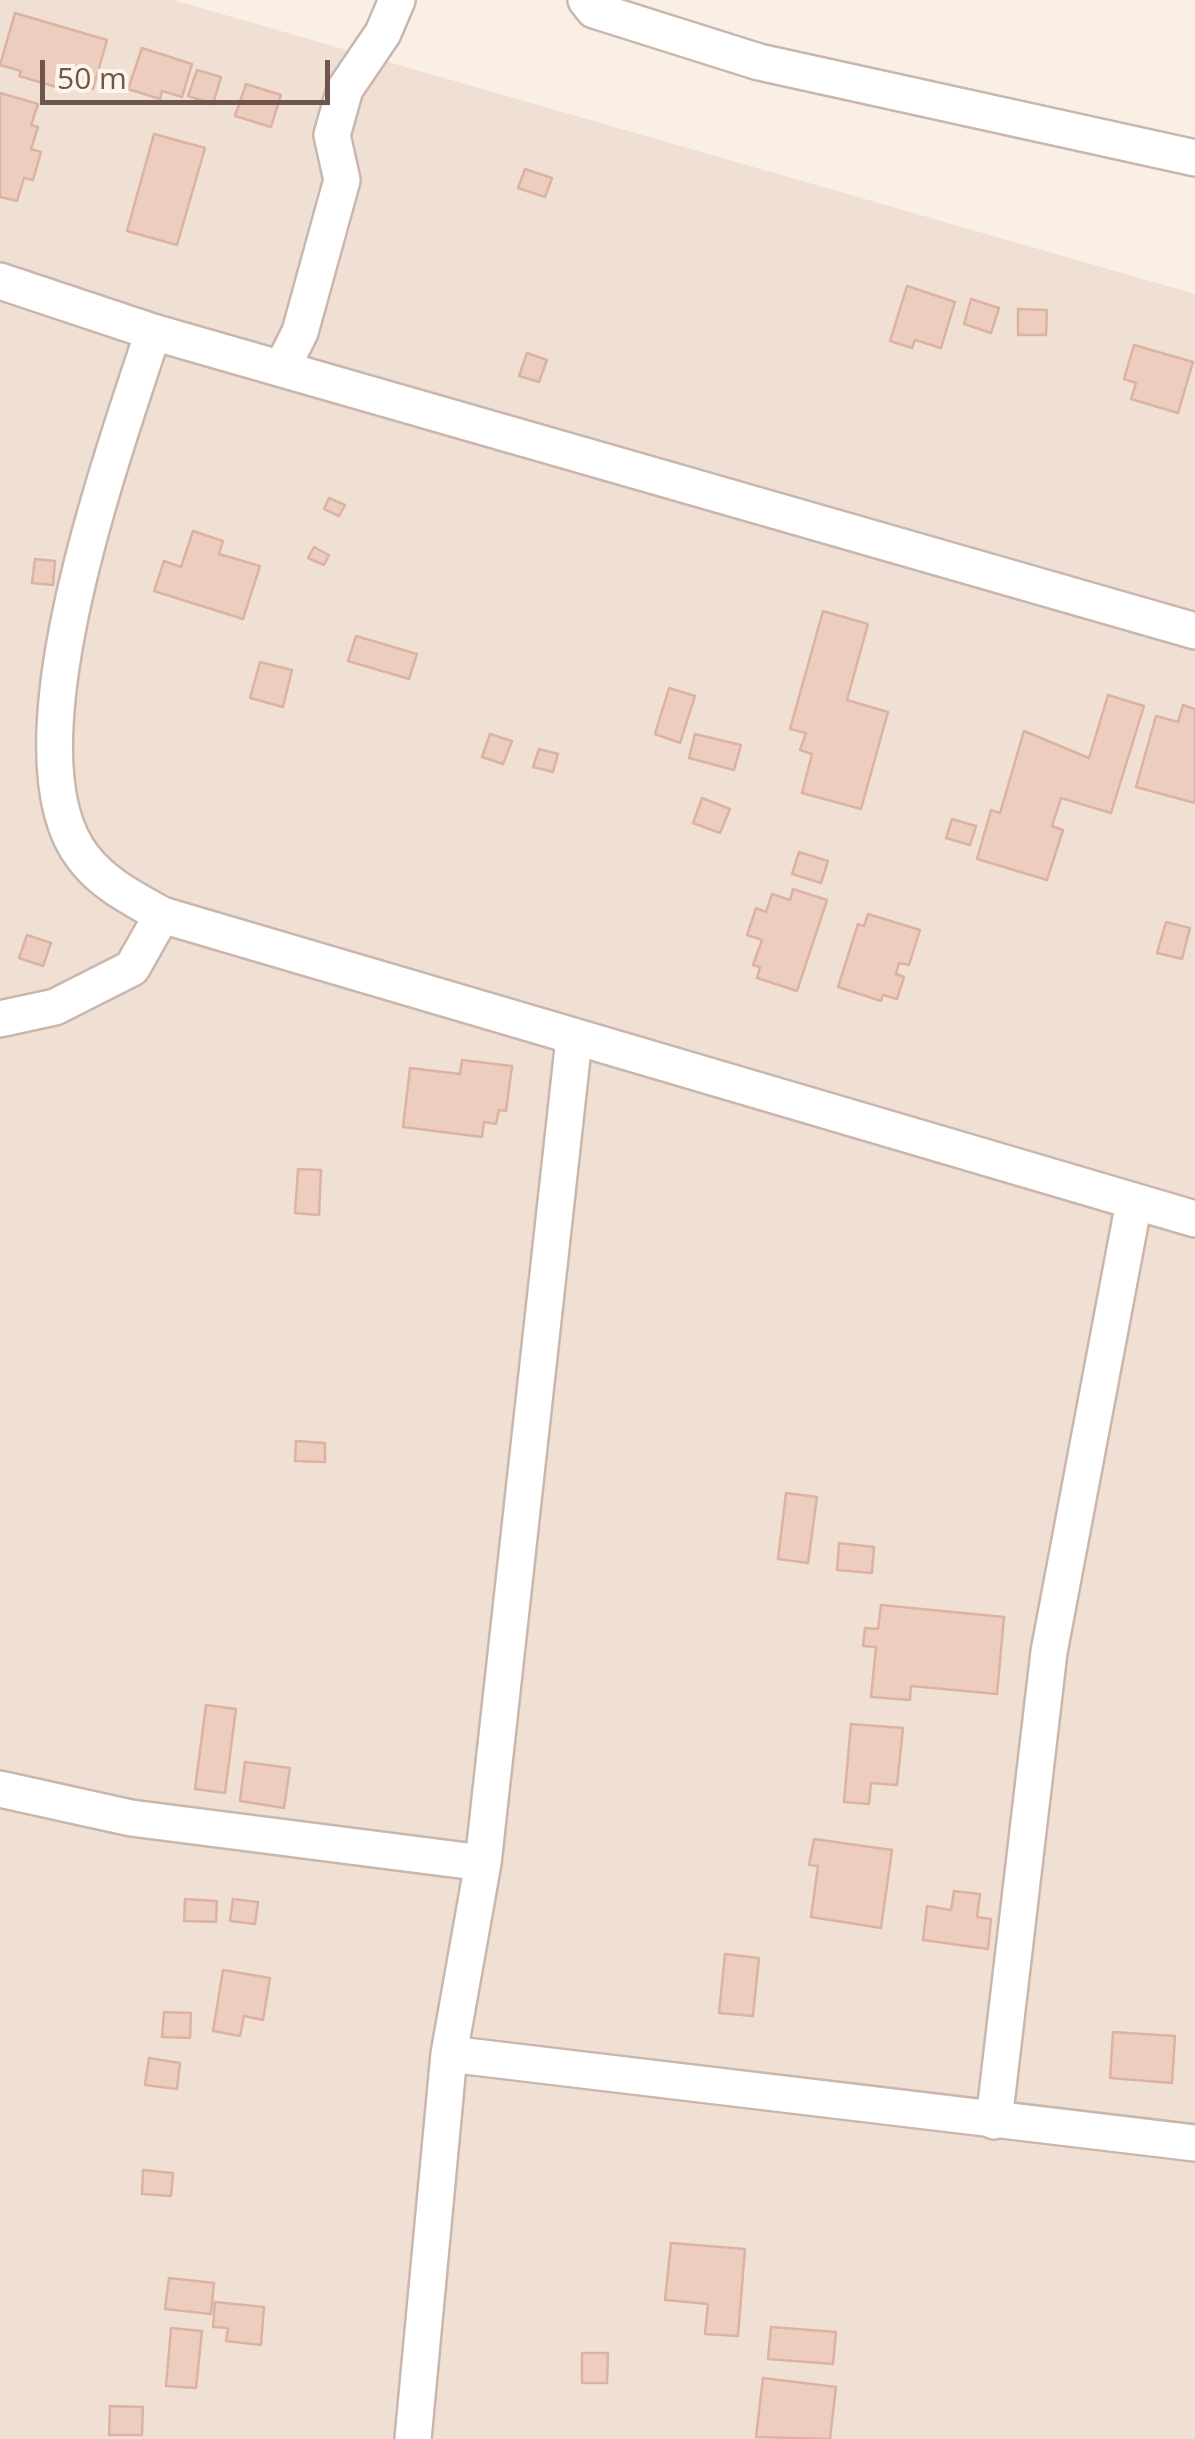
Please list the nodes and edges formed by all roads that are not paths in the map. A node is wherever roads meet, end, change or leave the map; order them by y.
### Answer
1 (397, 0) edge
2 (586, 0) edge
3 (1195, 158) edge
4 (0, 281) edge
5 (153, 332) junction
6 (282, 368) junction
7 (1195, 631) edge
8 (162, 914) junction
9 (0, 1019) edge
10 (574, 1039) junction
11 (1134, 1202) junction
12 (1195, 1219) edge
13 (0, 1789) edge
14 (483, 1863) junction
15 (450, 2054) junction
16 (994, 2121) junction
17 (1195, 2143) edge
18 (413, 2439) edge

1 - 6 street
2 - 3 street
4 - 5 street
5 - 6 street
5 - 8 street
6 - 7 street
8 - 9 street
8 - 10 street
10 - 11 street
10 - 14 street
11 - 12 street
11 - 16 street
13 - 14 street
14 - 15 street
15 - 16 street
15 - 18 street
16 - 17 street

